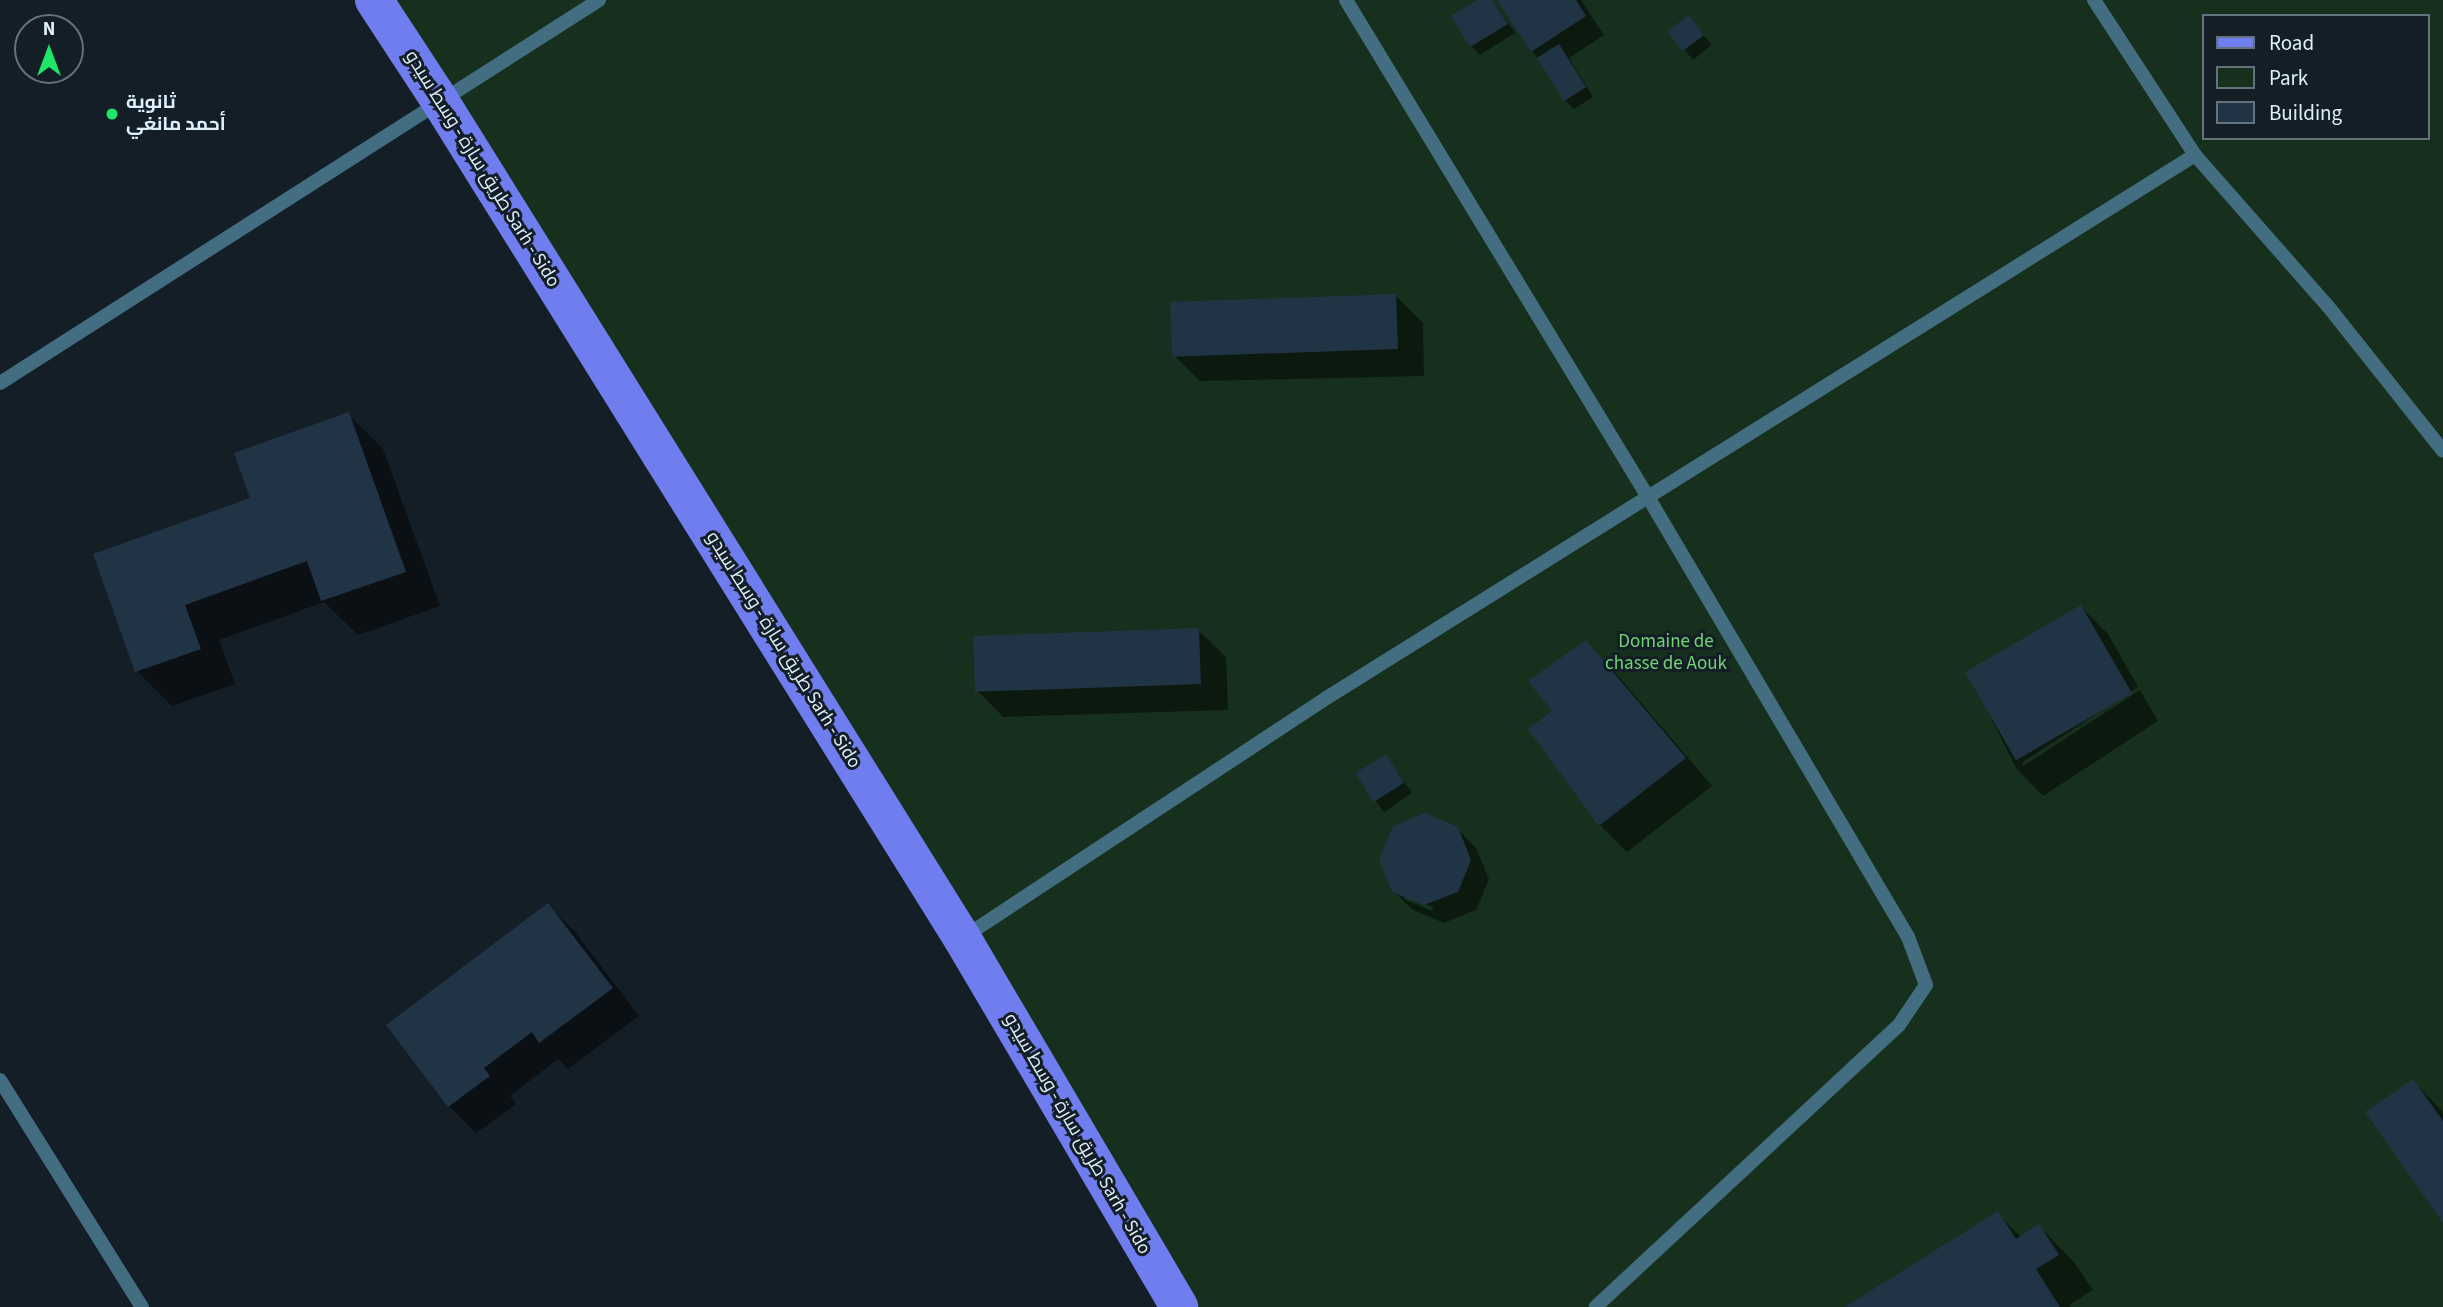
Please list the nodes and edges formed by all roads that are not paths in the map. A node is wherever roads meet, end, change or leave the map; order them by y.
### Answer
1 (374, 0) edge
2 (599, 0) edge
3 (1346, 0) edge
4 (2094, 0) edge
5 (440, 101) junction
6 (2195, 155) junction
7 (0, 383) edge
8 (2443, 451) edge
9 (1648, 497) junction
10 (962, 938) junction
11 (0, 1080) edge
12 (142, 1307) edge
13 (1179, 1307) edge
14 (1596, 1307) edge

1 - 5 main road, طريق سارة - وسط سيدو Sarh - Sido
2 - 5 street
3 - 9 street
4 - 6 street
5 - 7 street
5 - 10 main road, طريق سارة - وسط سيدو Sarh - Sido
6 - 8 street
6 - 9 street
9 - 10 street
9 - 14 street
10 - 13 main road, طريق سارة - وسط سيدو Sarh - Sido
11 - 12 street

